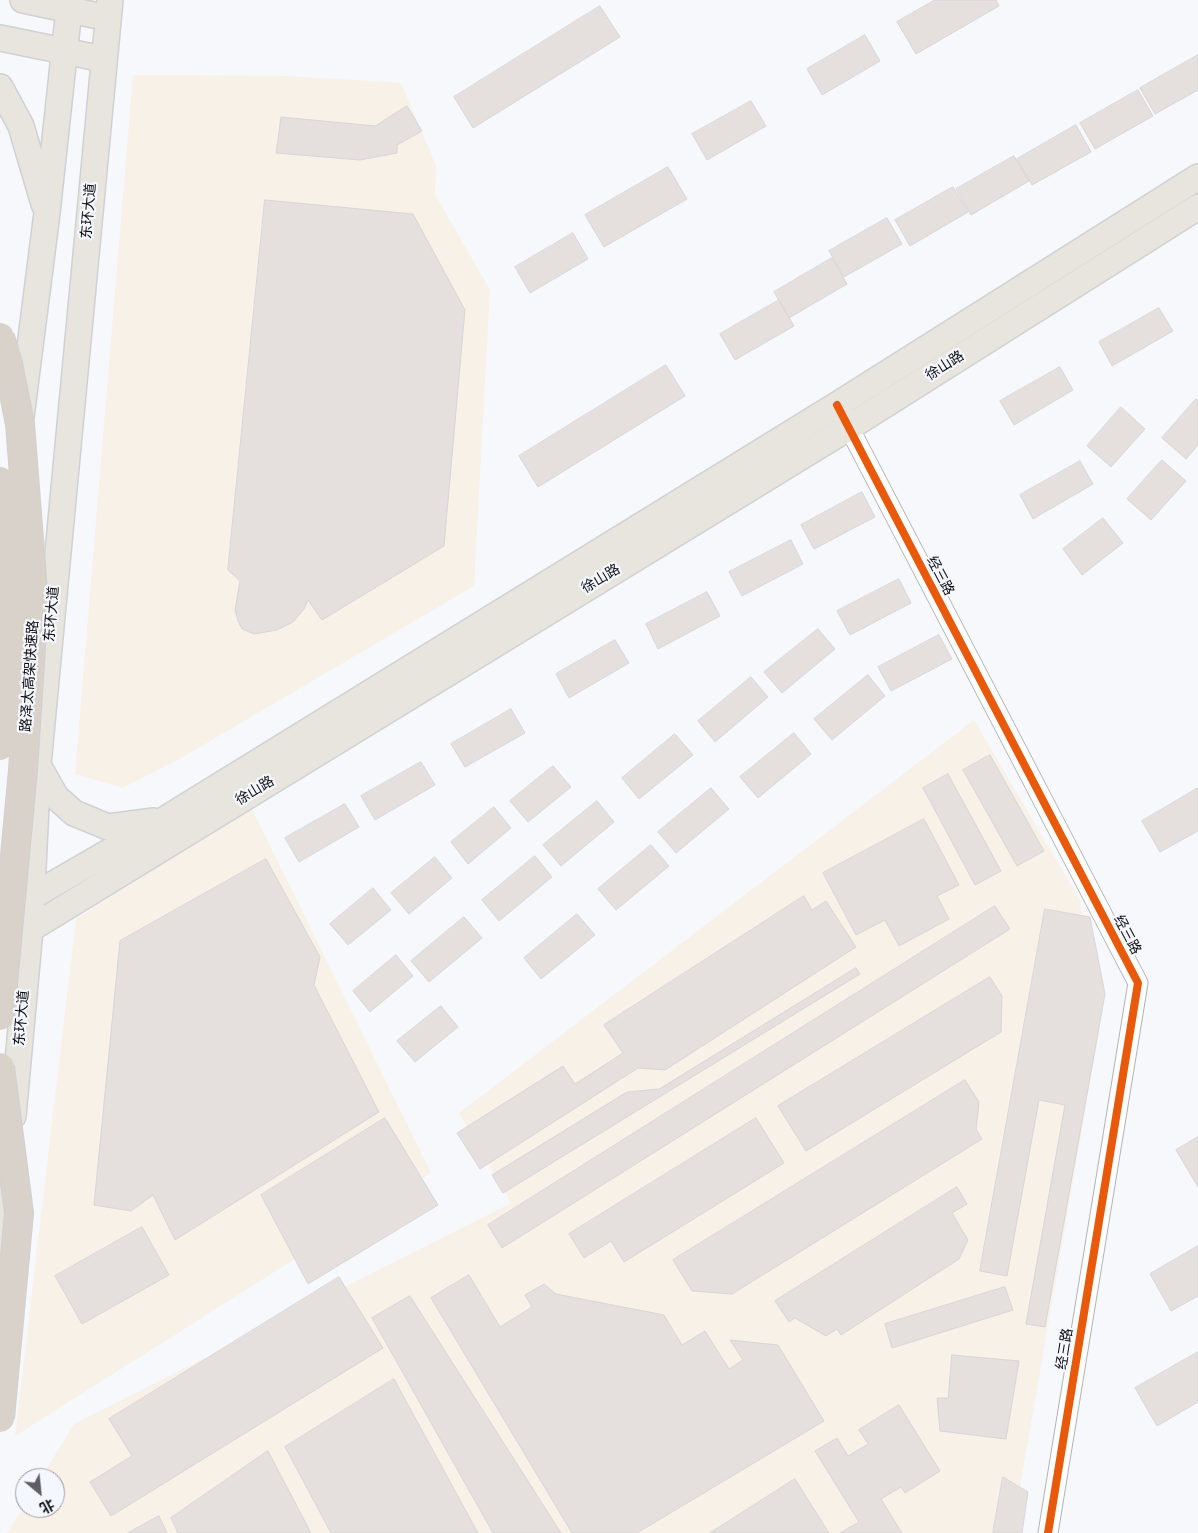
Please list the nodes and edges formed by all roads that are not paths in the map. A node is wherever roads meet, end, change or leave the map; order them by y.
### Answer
1 (23, 0) edge
2 (70, 5) edge
3 (109, 9) edge
4 (0, 38) edge
5 (64, 51) junction
6 (103, 59) junction
7 (0, 87) edge
8 (1198, 177) edge
9 (1198, 207) edge
10 (47, 213) junction
11 (0, 337) edge
12 (837, 405) junction
13 (848, 428) junction
14 (0, 481) edge
15 (0, 586) edge
16 (0, 746) edge
17 (38, 766) junction
18 (164, 820) junction
19 (31, 898) junction
20 (0, 915) edge
21 (30, 929) junction
22 (0, 946) edge
23 (0, 1016) edge
24 (0, 1067) edge
25 (0, 1258) edge
26 (0, 1418) edge
27 (1048, 1533) edge

1 - 2 main road
2 - 3 main road
2 - 5 main road
3 - 6 main road, 东环大道
4 - 5 main road
5 - 6 main road
5 - 10 main road
6 - 17 main road, 东环大道
7 - 10 main road
8 - 12 main road, 徐山路
9 - 13 main road, 徐山路
10 - 15 main road
11 - 23 highway, 路泽太高架快速路, bridge
12 - 13 street, 经三路
12 - 18 main road, 徐山路
13 - 21 main road, 徐山路
13 - 27 street, 经三路
14 - 16 highway, 路泽太高架快速路, bridge
17 - 18 main road
17 - 19 main road, 东环大道
18 - 19 main road, 徐山路
19 - 20 main road, 徐山路
19 - 21 main road, 东环大道
21 - 22 main road, 徐山路
21 - 25 main road, 东环大道
24 - 26 highway, bridge

